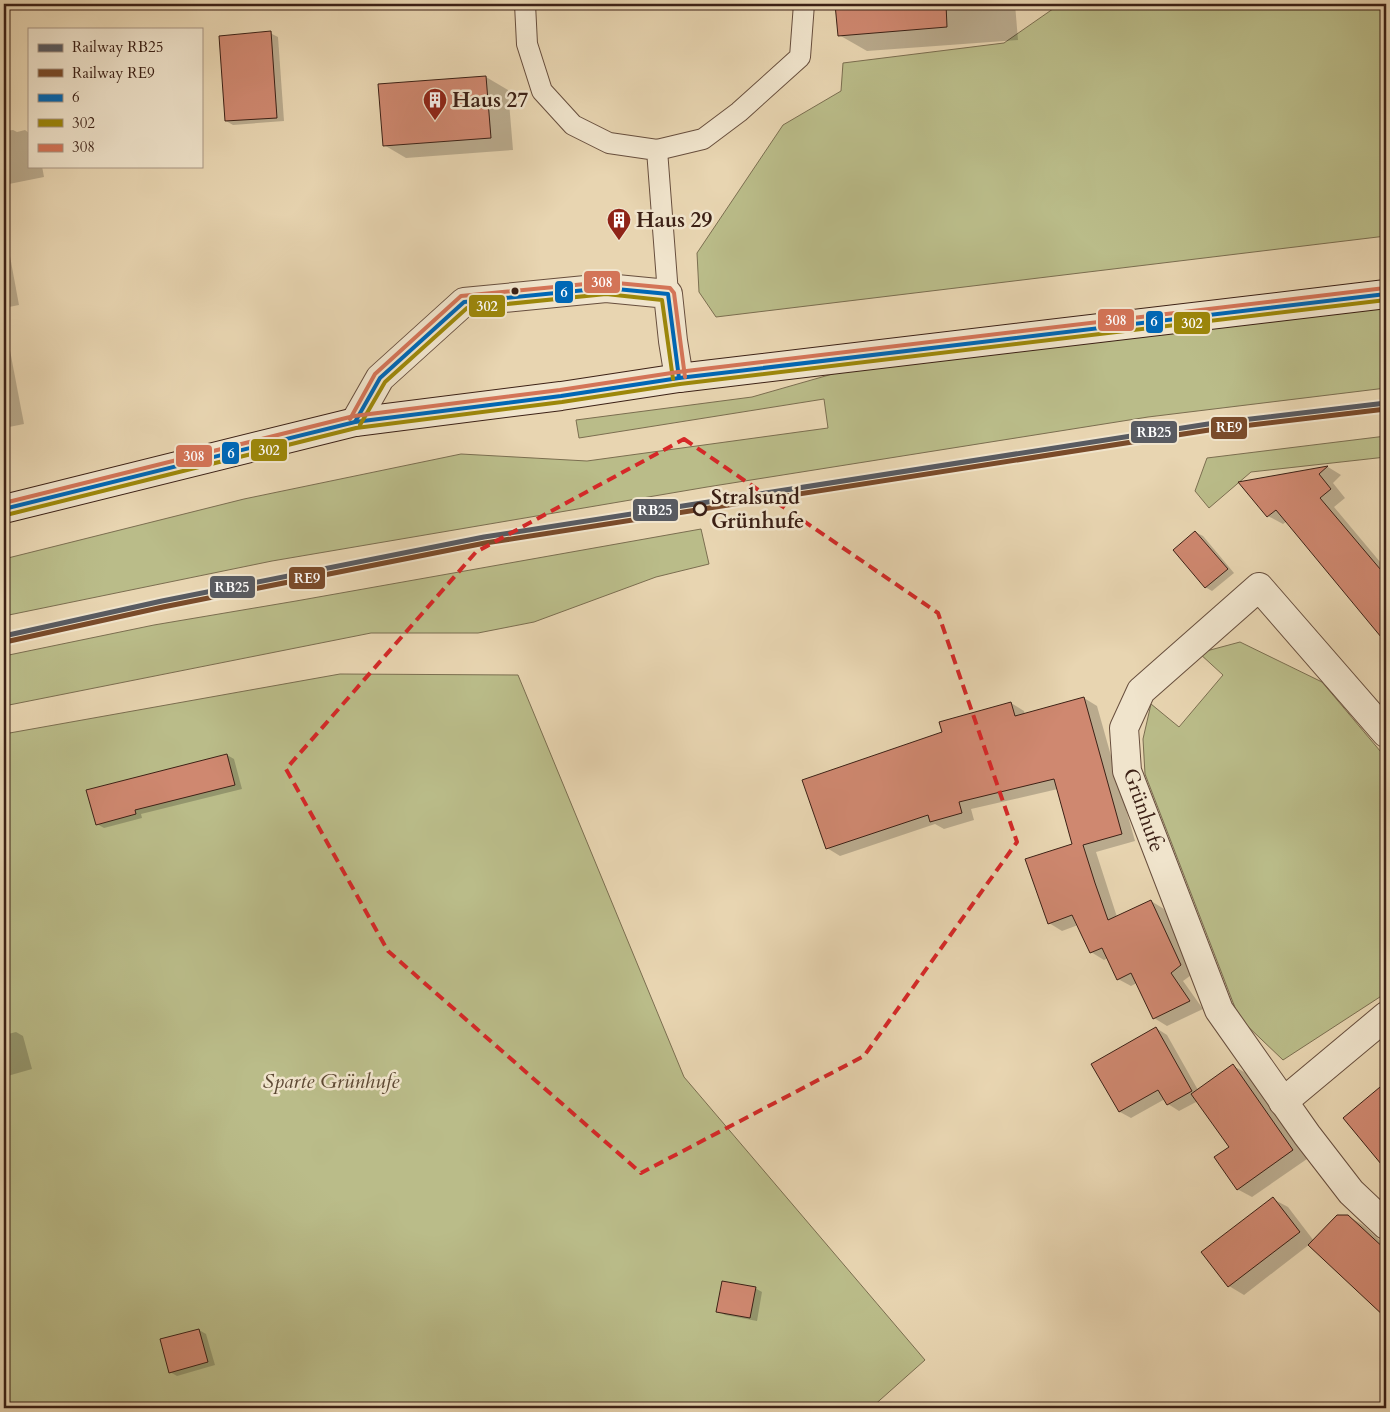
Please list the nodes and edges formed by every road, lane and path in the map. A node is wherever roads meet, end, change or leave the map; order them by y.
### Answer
1 (525, 4) edge
2 (804, 4) edge
3 (657, 150) junction
4 (668, 294) junction
5 (1386, 294) edge
6 (680, 378) junction
7 (355, 422) junction
8 (4, 509) edge
9 (1386, 733) edge
10 (1386, 1016) edge
11 (1283, 1102) junction
12 (1386, 1225) edge

1 - 3 lane
2 - 3 lane
3 - 4 lane
4 - 6 street
4 - 7 street
5 - 6 street
6 - 7 street
7 - 8 street
9 - 11 street, Grünhufe
10 - 11 street
11 - 12 street, Grünhufe

